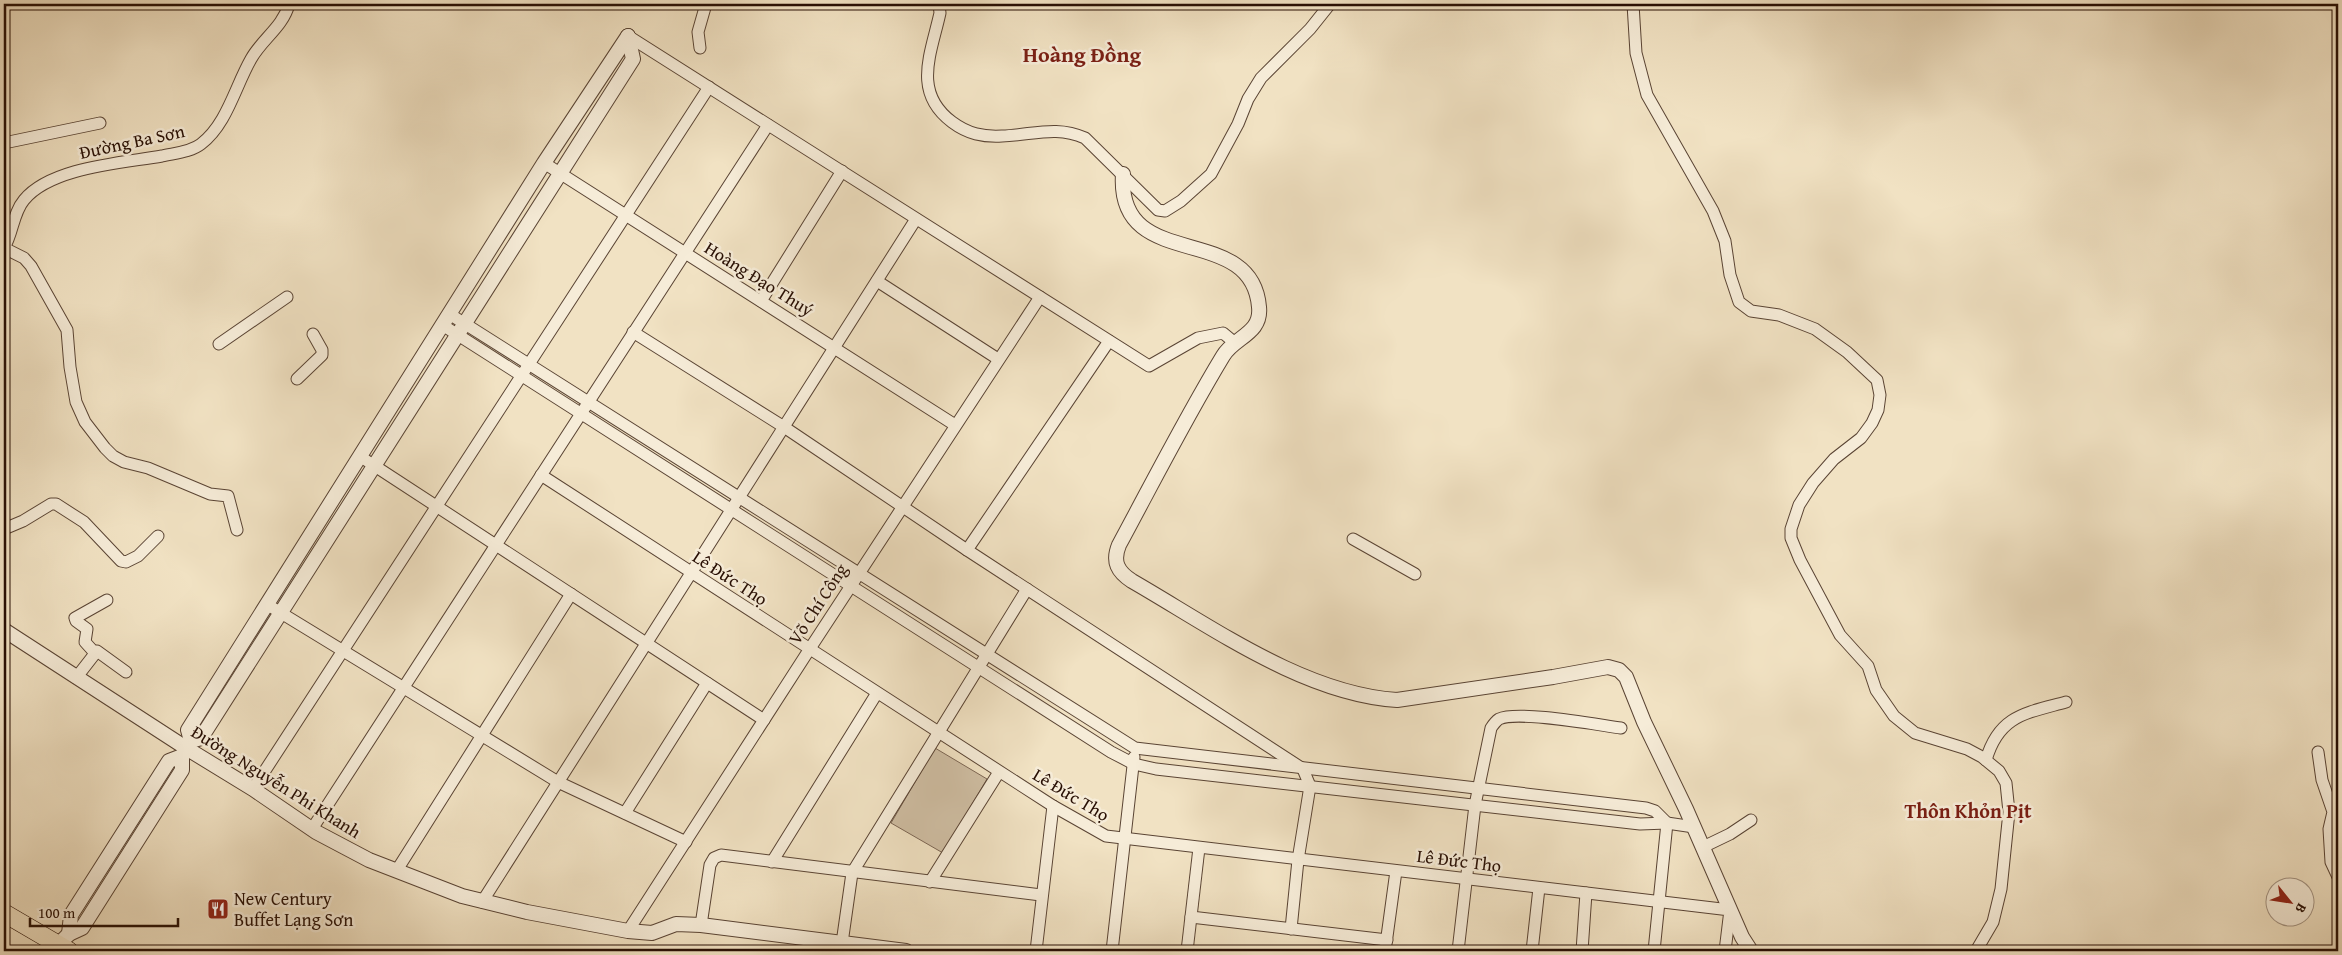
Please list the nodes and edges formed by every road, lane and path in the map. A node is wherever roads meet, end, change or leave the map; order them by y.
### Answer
1 (8, 4) edge
2 (289, 4) edge
3 (706, 4) edge
4 (939, 4) edge
5 (1330, 4) edge
6 (1633, 4) edge
7 (4, 5) edge
8 (628, 36) junction
9 (700, 48) dead end
10 (709, 88) junction
11 (100, 123) dead end
12 (768, 125) junction
13 (4, 143) edge
14 (544, 163) junction
15 (842, 171) junction
16 (560, 174) junction
17 (1123, 174) junction
18 (626, 215) junction
19 (916, 218) junction
20 (4, 248) edge
21 (686, 253) junction
22 (877, 281) junction
23 (287, 297) dead end
24 (1040, 297) junction
25 (761, 300) junction
26 (447, 320) junction
27 (461, 329) junction
28 (633, 332) junction
29 (313, 334) dead end
30 (1108, 341) junction
31 (1234, 343) junction
32 (219, 344) dead end
33 (835, 347) junction
34 (998, 359) junction
35 (529, 364) junction
36 (522, 375) junction
37 (297, 379) dead end
38 (589, 402) junction
39 (581, 414) junction
40 (955, 425) junction
41 (784, 427) junction
42 (361, 457) junction
43 (375, 466) junction
44 (541, 475) junction
45 (739, 497) junction
46 (436, 506) junction
47 (903, 506) junction
48 (732, 509) junction
49 (4, 529) edge
50 (237, 530) dead end
51 (158, 536) dead end
52 (1353, 539) dead end
53 (495, 545) junction
54 (966, 550) junction
55 (691, 573) junction
56 (859, 574) junction
57 (1415, 574) dead end
58 (851, 586) junction
59 (1027, 589) junction
60 (571, 594) junction
61 (107, 600) dead end
62 (268, 605) junction
63 (281, 614) junction
64 (4, 630) edge
65 (647, 644) junction
66 (809, 650) junction
67 (342, 651) junction
68 (94, 652) junction
69 (988, 653) junction
70 (978, 668) junction
71 (126, 672) dead end
72 (76, 678) junction
73 (707, 683) junction
74 (403, 688) junction
75 (878, 693) junction
76 (2066, 702) dead end
77 (764, 720) junction
78 (1622, 728) dead end
79 (939, 731) junction
80 (482, 736) junction
81 (1135, 748) junction
82 (186, 749) junction
83 (2318, 752) dead end
84 (1986, 760) junction
85 (1134, 764) junction
86 (1303, 769) junction
87 (999, 772) junction
88 (558, 782) junction
89 (1310, 786) junction
90 (253, 789) junction
91 (1478, 789) junction
92 (1475, 805) junction
93 (1053, 806) junction
94 (624, 813) junction
95 (1751, 820) dead end
96 (1667, 823) junction
97 (1694, 827) junction
98 (312, 829) junction
99 (1124, 840) junction
100 (686, 842) junction
101 (1703, 847) junction
102 (1199, 848) junction
103 (1298, 860) junction
104 (772, 862) junction
105 (397, 870) junction
106 (1396, 871) junction
107 (852, 872) junction
108 (2338, 877) edge
109 (1467, 879) junction
110 (930, 882) junction
111 (1539, 888) junction
112 (1586, 893) junction
113 (1041, 895) junction
114 (482, 902) junction
115 (1659, 902) junction
116 (1730, 910) junction
117 (4, 913) edge
118 (1191, 917) junction
119 (701, 925) junction
120 (1291, 929) junction
121 (628, 931) junction
122 (842, 943) junction
123 (62, 946) edge
124 (1386, 946) edge
125 (906, 951) edge
126 (1036, 951) edge
127 (1112, 951) edge
128 (1187, 951) edge
129 (1458, 951) edge
130 (1532, 951) edge
131 (1582, 951) edge
132 (1654, 951) edge
133 (1725, 951) edge
134 (1751, 951) edge
135 (1976, 951) edge

1 - 7 street
2 - 20 street, Đường Ba Sơn
3 - 9 street
4 - 17 street
5 - 17 street
6 - 84 street
8 - 10 street
8 - 14 street
8 - 16 street
10 - 12 street
10 - 18 street
11 - 13 street
12 - 15 street
12 - 21 street
14 - 16 street, Hoàng Đạo Thuý
14 - 26 street
15 - 19 street
15 - 25 street
16 - 18 street, Hoàng Đạo Thuý
16 - 27 street
17 - 31 street
18 - 21 street, Hoàng Đạo Thuý
18 - 35 street
19 - 22 street
19 - 24 street
20 - 50 street
21 - 25 street, Hoàng Đạo Thuý
21 - 28 street
22 - 33 street
22 - 34 street
23 - 32 street
24 - 30 street
24 - 34 street, Võ Chí Công
25 - 33 street, Hoàng Đạo Thuý
26 - 27 street
26 - 42 street
27 - 35 street
27 - 36 street
27 - 43 street
28 - 38 street
28 - 41 street
29 - 37 street
30 - 31 street
30 - 54 street
31 - 97 street
33 - 40 street, Hoàng Đạo Thuý
33 - 41 street
34 - 40 street, Võ Chí Công
35 - 36 street
35 - 38 street
36 - 39 street
36 - 46 street
38 - 39 street
38 - 45 street
39 - 44 street
39 - 48 street
40 - 47 street, Võ Chí Công
41 - 45 street
41 - 47 street
42 - 43 street
42 - 62 street
43 - 46 street
43 - 63 street
44 - 53 street
44 - 55 street, Lê Đức Thọ
45 - 48 street
45 - 56 street
46 - 53 street
46 - 67 street
47 - 54 street
47 - 56 street, Võ Chí Công
48 - 55 street
48 - 58 street
49 - 51 street
52 - 57 street
53 - 60 street
53 - 74 street
54 - 59 street
55 - 65 street
55 - 66 street, Lê Đức Thọ
56 - 58 street, Võ Chí Công
56 - 69 street
58 - 66 street, Võ Chí Công
58 - 70 street
59 - 69 street
59 - 86 street
60 - 65 street
60 - 80 street
61 - 68 street
62 - 63 street
62 - 82 street
63 - 67 street
63 - 82 street
64 - 72 street, Đường Nguyễn Phi Khanh
65 - 73 street
65 - 88 street
66 - 75 street, Lê Đức Thọ
66 - 77 street, Võ Chí Công
67 - 74 street
67 - 90 street
68 - 71 street
68 - 72 street
69 - 70 street
69 - 81 street
70 - 79 street
70 - 85 street
72 - 82 street, Đường Nguyễn Phi Khanh
73 - 77 street
73 - 94 street
74 - 80 street
74 - 98 street
75 - 79 street, Lê Đức Thọ
75 - 104 street
76 - 84 street
77 - 100 street, Võ Chí Công
78 - 91 street
79 - 87 street, Lê Đức Thọ
79 - 107 street
80 - 88 street
80 - 105 street
81 - 85 street
81 - 86 street
82 - 90 street, Đường Nguyễn Phi Khanh
82 - 123 street
83 - 108 street
84 - 135 street
85 - 89 street
85 - 99 street
86 - 89 street
86 - 91 street
87 - 93 street, Lê Đức Thọ
87 - 110 street
88 - 94 street
88 - 114 street
89 - 92 street
89 - 103 street
90 - 98 street, Đường Nguyễn Phi Khanh
91 - 92 street
91 - 96 street
92 - 96 street
92 - 109 street
93 - 99 street, Lê Đức Thọ
93 - 113 street
94 - 100 street
95 - 101 street
96 - 97 street
96 - 115 street
97 - 101 street
98 - 105 street, Đường Nguyễn Phi Khanh
99 - 102 street, Lê Đức Thọ
99 - 127 street
100 - 121 street, Võ Chí Công
101 - 116 street
102 - 103 street, Lê Đức Thọ
102 - 118 street
103 - 106 street, Lê Đức Thọ
103 - 120 street
104 - 107 street
104 - 119 street
105 - 114 street, Đường Nguyễn Phi Khanh
106 - 109 street, Lê Đức Thọ
106 - 124 street
107 - 110 street
107 - 122 street
109 - 111 street, Lê Đức Thọ
109 - 129 street
110 - 113 street
111 - 112 street, Lê Đức Thọ
111 - 130 street
112 - 115 street, Lê Đức Thọ
112 - 131 street
113 - 126 street
114 - 121 street, Đường Nguyễn Phi Khanh
115 - 116 street, Lê Đức Thọ
115 - 132 street
116 - 133 street
116 - 134 street
117 - 123 main road
118 - 120 street
118 - 128 street
119 - 121 street, Đường Nguyễn Phi Khanh
119 - 122 street, Đường Nguyễn Phi Khanh
120 - 124 street
122 - 125 street, Đường Nguyễn Phi Khanh

